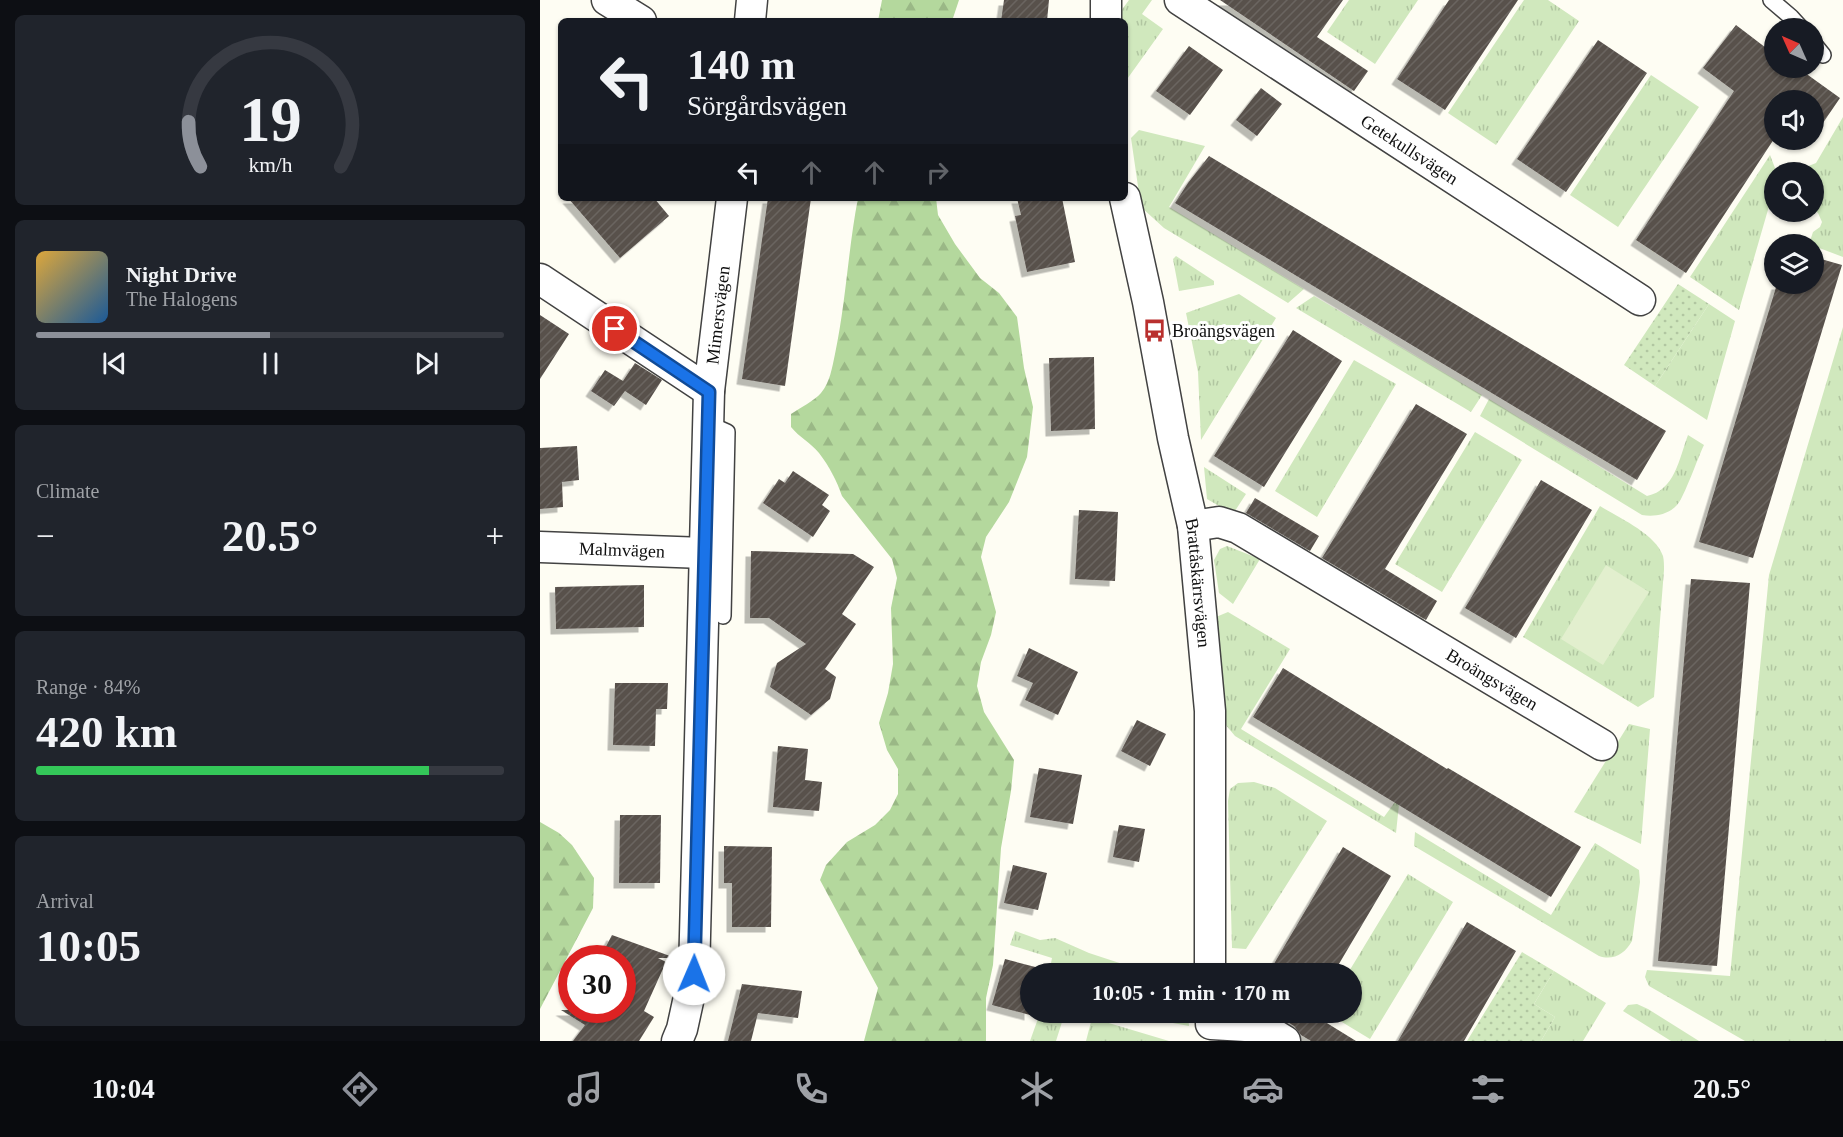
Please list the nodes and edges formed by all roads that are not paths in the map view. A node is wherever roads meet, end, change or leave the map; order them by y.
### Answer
1 (607, 0) edge
2 (752, 0) edge
3 (1106, 0) edge
4 (1180, 0) edge
5 (1771, 0) edge
6 (636, 18) edge
7 (750, 18) edge
8 (1106, 18) edge
9 (1792, 18) edge
10 (732, 201) edge
11 (1126, 201) edge
12 (540, 279) edge
13 (1640, 300) dead end
14 (709, 392) junction
15 (709, 424) junction
16 (1193, 526) junction
17 (540, 547) edge
18 (704, 554) junction
19 (723, 616) dead end
20 (1602, 745) dead end
21 (1210, 963) edge
22 (1212, 1026) edge
23 (677, 1041) edge
24 (1285, 1041) edge

1 - 6 street
2 - 7 street
3 - 8 street
4 - 13 street, Getekullsvägen
5 - 9 lane
10 - 14 street, Mimersvägen
11 - 16 street, Brattåskärrsvägen
12 - 14 street
14 - 15 street, Mimersvägen
15 - 18 street, Mimersvägen
15 - 19 lane
16 - 20 street, Broängsvägen
16 - 21 street, Brattåskärrsvägen
17 - 18 street, Malmvägen
18 - 23 street, Mimersvägen
22 - 24 street

